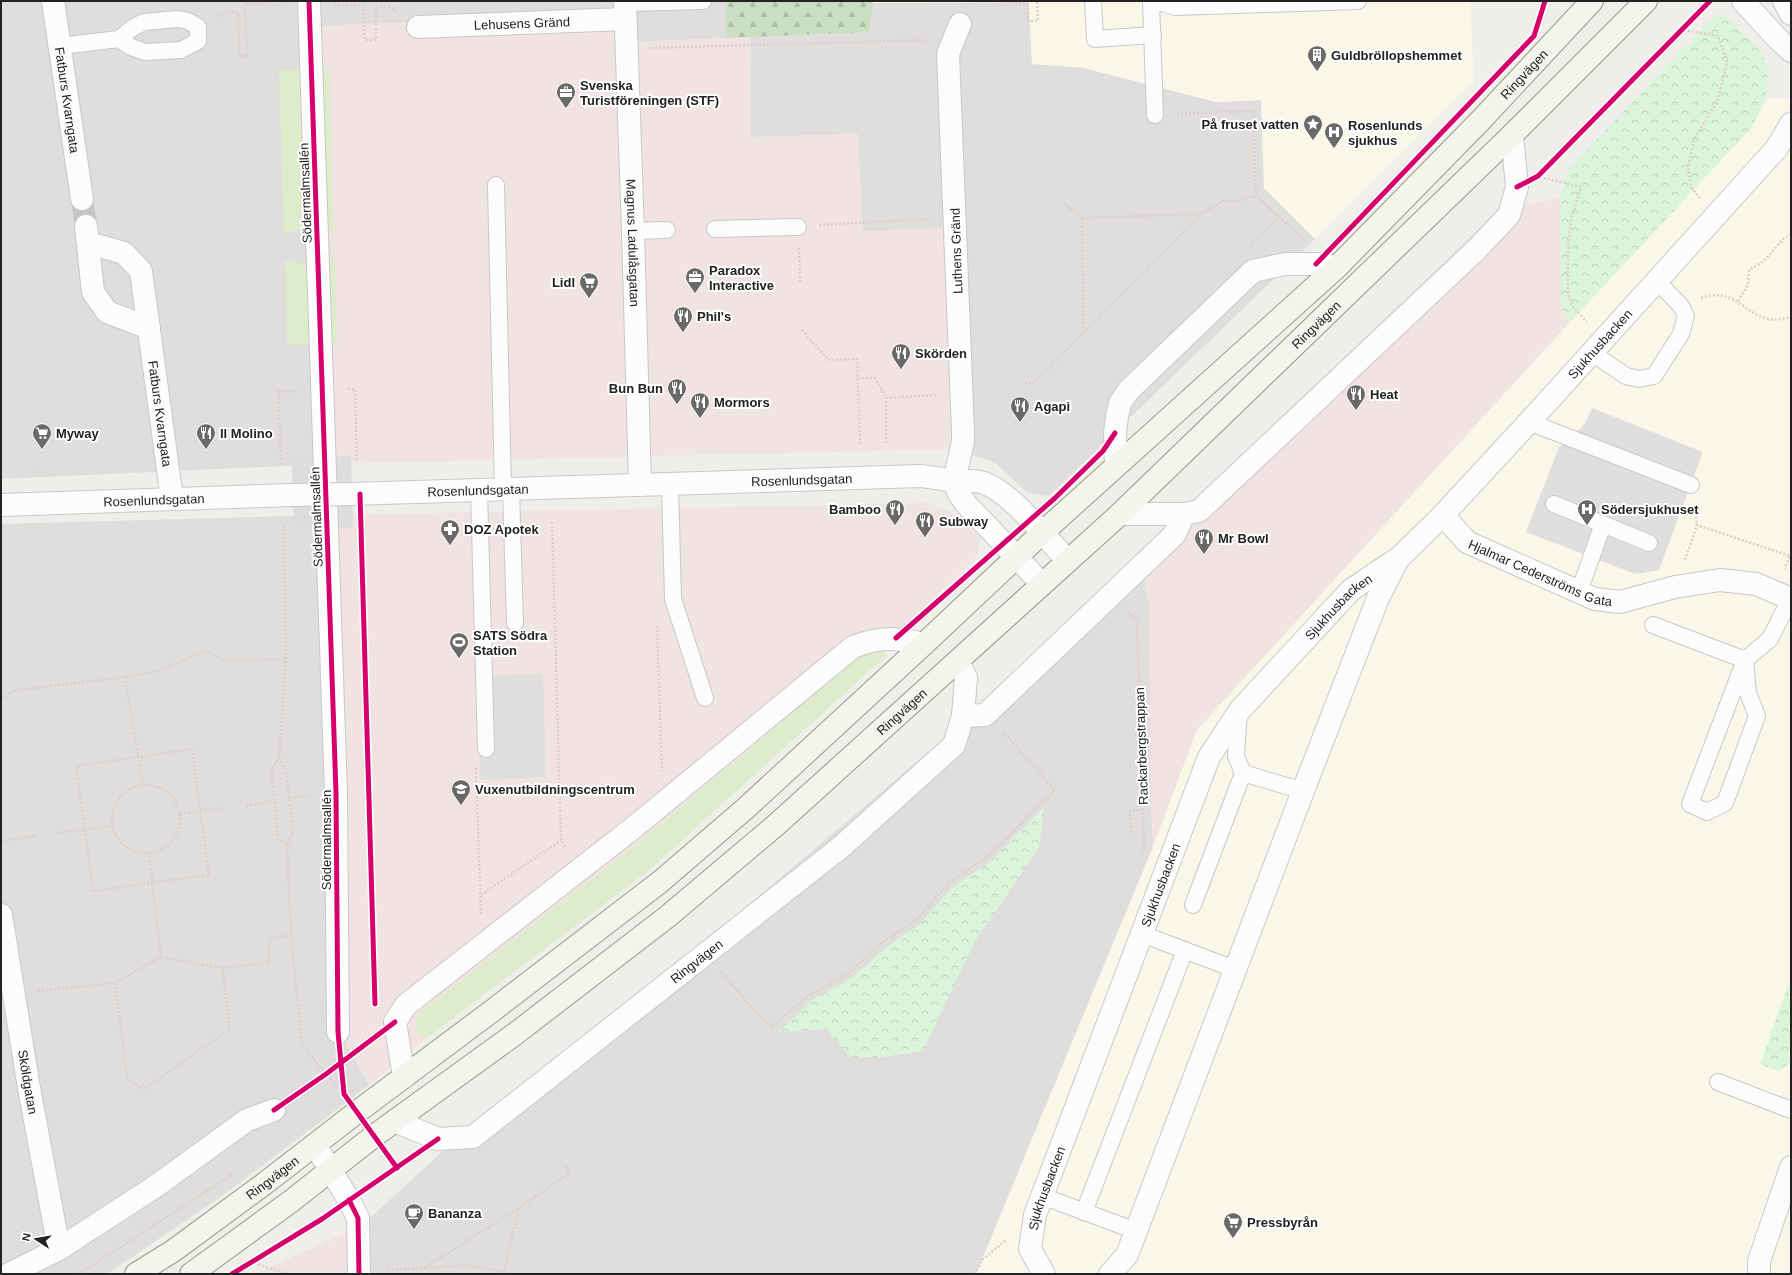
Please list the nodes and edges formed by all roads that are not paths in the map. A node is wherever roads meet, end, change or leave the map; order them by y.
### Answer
1 (53, 1) edge
2 (309, 1) edge
3 (703, 1) edge
4 (1093, 1) edge
5 (1151, 1) edge
6 (1156, 1) edge
7 (1358, 1) edge
8 (1592, 1) edge
9 (1646, 1) edge
10 (1743, 1) edge
11 (1784, 1) edge
12 (625, 8) edge
13 (1791, 14) edge
14 (960, 24) dead end
15 (418, 27) dead end
16 (1153, 35) junction
17 (119, 39) dead end
18 (60, 46) junction
19 (1791, 51) edge
20 (1155, 115) road end
21 (1791, 124) edge
22 (1512, 135) junction
23 (496, 184) dead end
24 (82, 199) tunnel mouth
25 (798, 227) road end
26 (715, 228) dead end
27 (667, 230) dead end
28 (633, 231) junction
29 (1337, 267) junction
30 (1658, 281) junction
31 (149, 328) junction
32 (1597, 347) junction
33 (1529, 422) junction
34 (1116, 466) junction
35 (954, 481) junction
36 (670, 484) junction
37 (640, 485) junction
38 (1691, 485) dead end
39 (507, 489) junction
40 (479, 490) junction
41 (172, 499) junction
42 (1554, 504) dead end
43 (1, 505) edge
44 (1120, 514) junction
45 (1184, 514) junction
46 (1442, 515) junction
47 (1603, 524) junction
48 (1042, 533) junction
49 (1650, 543) dead end
50 (1016, 556) junction
51 (1400, 557) junction
52 (1068, 561) junction
53 (1042, 584) junction
54 (1579, 592) junction
55 (1790, 599) edge
56 (515, 623) dead end
57 (1653, 626) dead end
58 (924, 644) junction
59 (1745, 660) junction
60 (958, 661) junction
61 (705, 698) dead end
62 (1240, 710) junction
63 (964, 716) junction
64 (486, 748) road end
65 (1243, 772) junction
66 (1303, 791) junction
67 (1193, 905) dead end
68 (1, 915) edge
69 (1142, 934) junction
70 (1185, 950) junction
71 (1234, 969) junction
72 (7, 995) edge
73 (338, 1032) dead end
74 (404, 1077) junction
75 (1718, 1082) dead end
76 (274, 1110) dead end
77 (1791, 1110) edge
78 (395, 1121) junction
79 (315, 1145) junction
80 (1791, 1168) edge
81 (331, 1169) junction
82 (1042, 1196) junction
83 (1084, 1212) junction
84 (1136, 1231) junction
85 (59, 1249) junction
86 (9, 1274) edge
87 (136, 1274) edge
88 (191, 1274) edge
89 (359, 1274) edge
90 (1044, 1274) edge
91 (1110, 1274) edge
92 (1759, 1274) edge

1 - 18 street, Fatburs Kvarngata
2 - 73 street, Södermalmsallén
3 - 12 lane
4 - 16 lane
5 - 16 lane
6 - 7 lane
8 - 29 main road, Ringvägen
9 - 22 main road, Ringvägen
10 - 19 street
11 - 13 street
12 - 15 street, Lehusens Gränd
12 - 28 street, Magnus Ladulåsgatan
14 - 35 street, Luthens Gränd
16 - 20 lane
17 - 18 lane
18 - 24 street, Fatburs Kvarngata
21 - 30 street, Sjukhusbacken
22 - 44 main road, Ringvägen
22 - 45 street
23 - 39 lane
25 - 26 lane
27 - 28 lane
28 - 37 street, Magnus Ladulåsgatan
29 - 34 main road, Ringvägen
29 - 34 street
30 - 32 street, Sjukhusbacken
30 - 32 lane
31 - 31 street, Fatburs Kvarngata
31 - 41 street, Fatburs Kvarngata
32 - 33 street, Sjukhusbacken
33 - 38 lane
33 - 46 street, Sjukhusbacken
34 - 48 main road, Ringvägen
35 - 36 street, Rosenlundsgatan
35 - 48 street, Rosenlundsgatan
35 - 50 street
36 - 37 street, Rosenlundsgatan
36 - 61 lane
37 - 39 street, Rosenlundsgatan
39 - 40 street, Rosenlundsgatan
39 - 56 lane
40 - 41 street, Rosenlundsgatan, bridge
40 - 64 lane
41 - 43 street, Rosenlundsgatan
42 - 47 lane
44 - 45 street
44 - 52 main road, Ringvägen
45 - 63 street
46 - 51 street, Sjukhusbacken
46 - 54 street, Hjalmar Cederströms Gata
47 - 49 lane
47 - 54 lane
48 - 50 main road, Ringvägen
48 - 52 street, Rosenlundsgatan
50 - 53 street
50 - 58 main road, Ringvägen
51 - 62 street, Sjukhusbacken
51 - 66 street, Sjukhusbacken
52 - 53 main road, Ringvägen
53 - 60 main road, Ringvägen
54 - 55 street, Hjalmar Cederströms Gata
55 - 59 lane, Hjalmar Cederströms Gata
57 - 59 lane
58 - 74 main road, Ringvägen
58 - 74 street
59 - 59 lane, Hjalmar Cederströms Gata
60 - 63 street, Ringvägen
60 - 78 main road, Ringvägen
62 - 65 lane
62 - 69 street, Sjukhusbacken
63 - 78 street, Ringvägen
65 - 66 lane
65 - 67 lane
66 - 71 street, Sjukhusbacken
68 - 72 street, Sköldgatan
69 - 70 lane
69 - 82 street, Sjukhusbacken
70 - 71 lane
70 - 83 lane
71 - 84 street, Sjukhusbacken
72 - 85 street, Sköldgatan
74 - 79 main road, Ringvägen
75 - 77 lane
76 - 85 street
78 - 81 main road, Ringvägen
79 - 81 street
79 - 87 main road, Ringvägen
80 - 92 street
81 - 88 main road, Ringvägen
81 - 89 street
82 - 83 lane
82 - 90 street, Sjukhusbacken
83 - 84 lane
84 - 91 street, Sjukhusbacken
85 - 86 street

